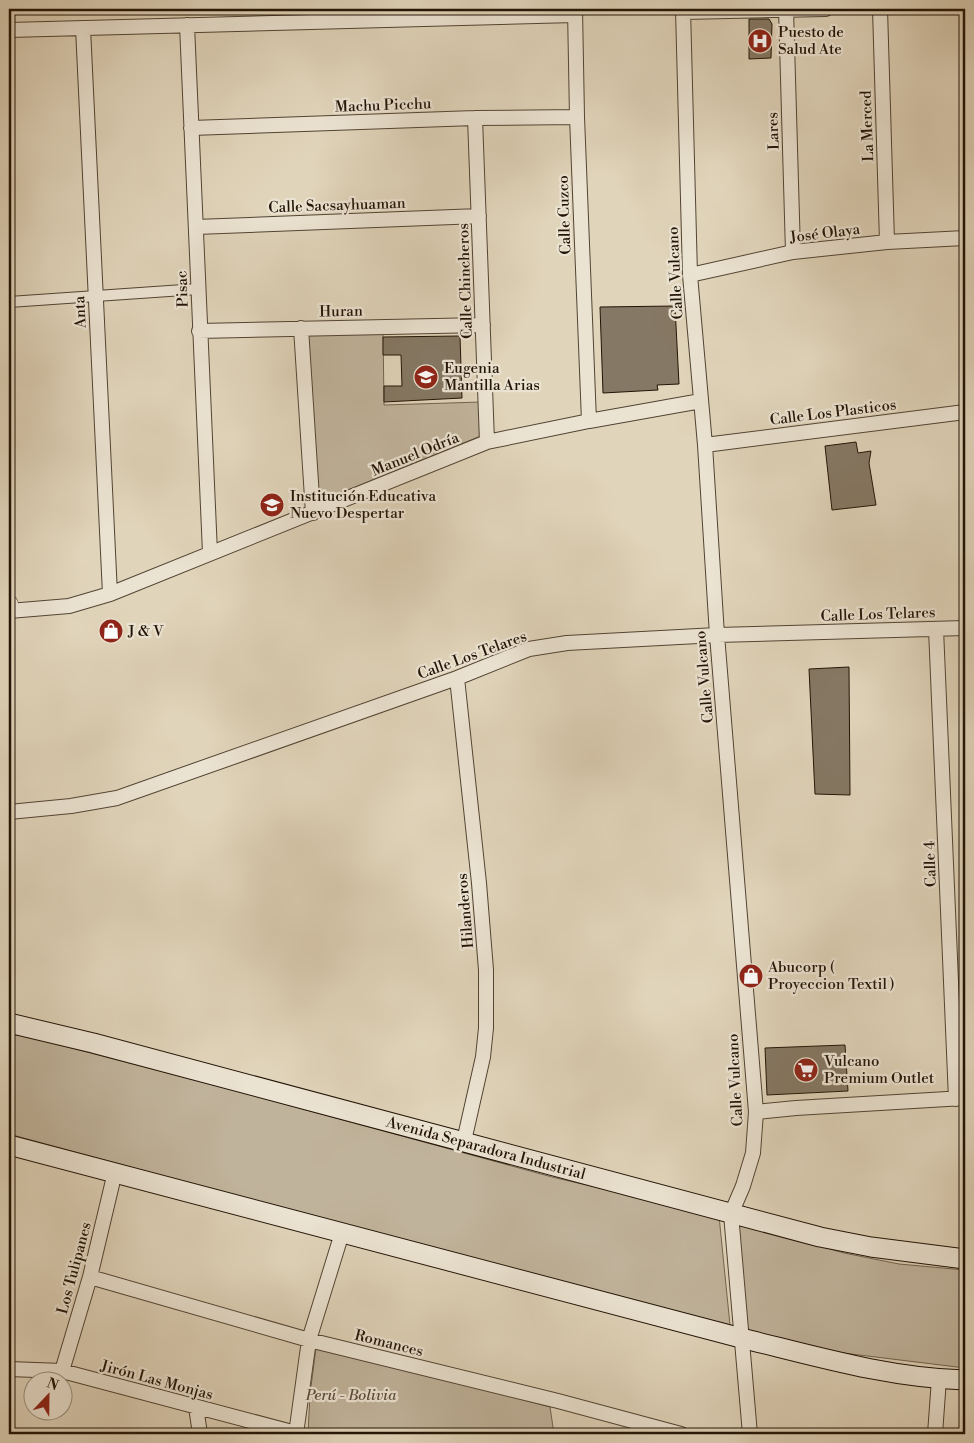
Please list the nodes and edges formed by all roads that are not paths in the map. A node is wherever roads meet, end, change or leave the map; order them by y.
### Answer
1 (786, 9) edge
2 (826, 9) edge
3 (880, 9) edge
4 (683, 10) edge
5 (575, 12) edge
6 (188, 24) junction
7 (83, 28) junction
8 (9, 30) edge
9 (577, 117) junction
10 (475, 118) junction
11 (191, 128) junction
12 (478, 216) junction
13 (196, 227) junction
14 (965, 238) edge
15 (887, 242) junction
16 (793, 252) junction
17 (690, 275) junction
18 (198, 289) junction
19 (96, 296) junction
20 (9, 302) edge
21 (483, 325) junction
22 (301, 328) junction
23 (199, 331) junction
24 (701, 401) junction
25 (965, 412) edge
26 (589, 420) junction
27 (487, 442) junction
28 (705, 445) junction
29 (313, 513) junction
30 (210, 553) junction
31 (110, 594) junction
32 (9, 604) edge
33 (9, 611) edge
34 (965, 628) edge
35 (936, 629) junction
36 (717, 635) junction
37 (457, 678) junction
38 (9, 812) edge
39 (9, 1024) edge
40 (961, 1098) edge
41 (756, 1112) junction
42 (464, 1141) junction
43 (9, 1145) edge
44 (115, 1172) junction
45 (731, 1214) junction
46 (342, 1233) junction
47 (965, 1260) edge
48 (90, 1277) junction
49 (741, 1338) junction
50 (309, 1340) junction
51 (9, 1369) edge
52 (36, 1370) edge
53 (62, 1370) edge
54 (72, 1374) edge
55 (939, 1379) junction
56 (965, 1380) edge
57 (196, 1407) junction
58 (296, 1433) edge
59 (200, 1434) edge
60 (681, 1434) edge
61 (750, 1434) edge
62 (935, 1434) edge

1 - 2 street
1 - 4 street
1 - 16 street, Lares
3 - 15 street, La Merced
4 - 17 street, Calle Vulcano
5 - 6 street
5 - 9 street, Calle Cuzco
6 - 7 street
6 - 11 street, Pisac
7 - 8 street
7 - 19 street, Anta
9 - 10 street, Machu Picchu
9 - 26 street, Calle Cuzco
10 - 11 street, Machu Picchu
10 - 12 street, Calle Chincheros
11 - 13 street, Pisac
12 - 13 street, Calle Sacsayhuaman
12 - 21 street, Calle Chincheros
13 - 18 street, Pisac
14 - 15 street, José Olaya
15 - 16 street, José Olaya
16 - 17 street, José Olaya
17 - 24 street, Calle Vulcano
18 - 19 street
18 - 23 street, Pisac
19 - 20 street
19 - 31 street, Anta
21 - 22 street, Huran
21 - 27 street, Calle Chincheros
22 - 23 street, Huran
22 - 29 street
23 - 30 street, Pisac
24 - 26 street, Manuel Odría
24 - 28 street, Calle Vulcano
25 - 28 street, Calle Los Plasticos
26 - 27 street, Manuel Odría
27 - 29 street, Manuel Odría
28 - 36 street, Calle Vulcano
29 - 30 street, Manuel Odría
30 - 31 street, Manuel Odría
31 - 33 street, Manuel Odría
32 - 33 street
34 - 35 street, Calle Los Telares
35 - 36 street, Calle Los Telares
35 - 40 street, Calle 4
36 - 37 street, Calle Los Telares
36 - 41 street, Calle Vulcano
37 - 38 street, Calle Los Telares
37 - 42 street, Hilanderos
39 - 42 main road, Avenida Separadora Industrial
40 - 41 street
41 - 45 street, Calle Vulcano
42 - 45 main road, Avenida Separadora Industrial
43 - 44 main road
44 - 46 main road
44 - 48 street, Los Tulipanes
45 - 47 main road, Avenida Separadora Industrial
45 - 49 street, Calle Vulcano
46 - 49 main road
46 - 50 street
48 - 50 street, Romances
48 - 53 street, Los Tulipanes
49 - 55 main road
49 - 61 street, Calle Vulcano
50 - 58 street
50 - 60 street, Romances
51 - 52 street, Jirón Las Monjas
54 - 57 street, Jirón Las Monjas
55 - 56 main road
55 - 62 street
57 - 58 street, Jirón Las Monjas
57 - 59 street

